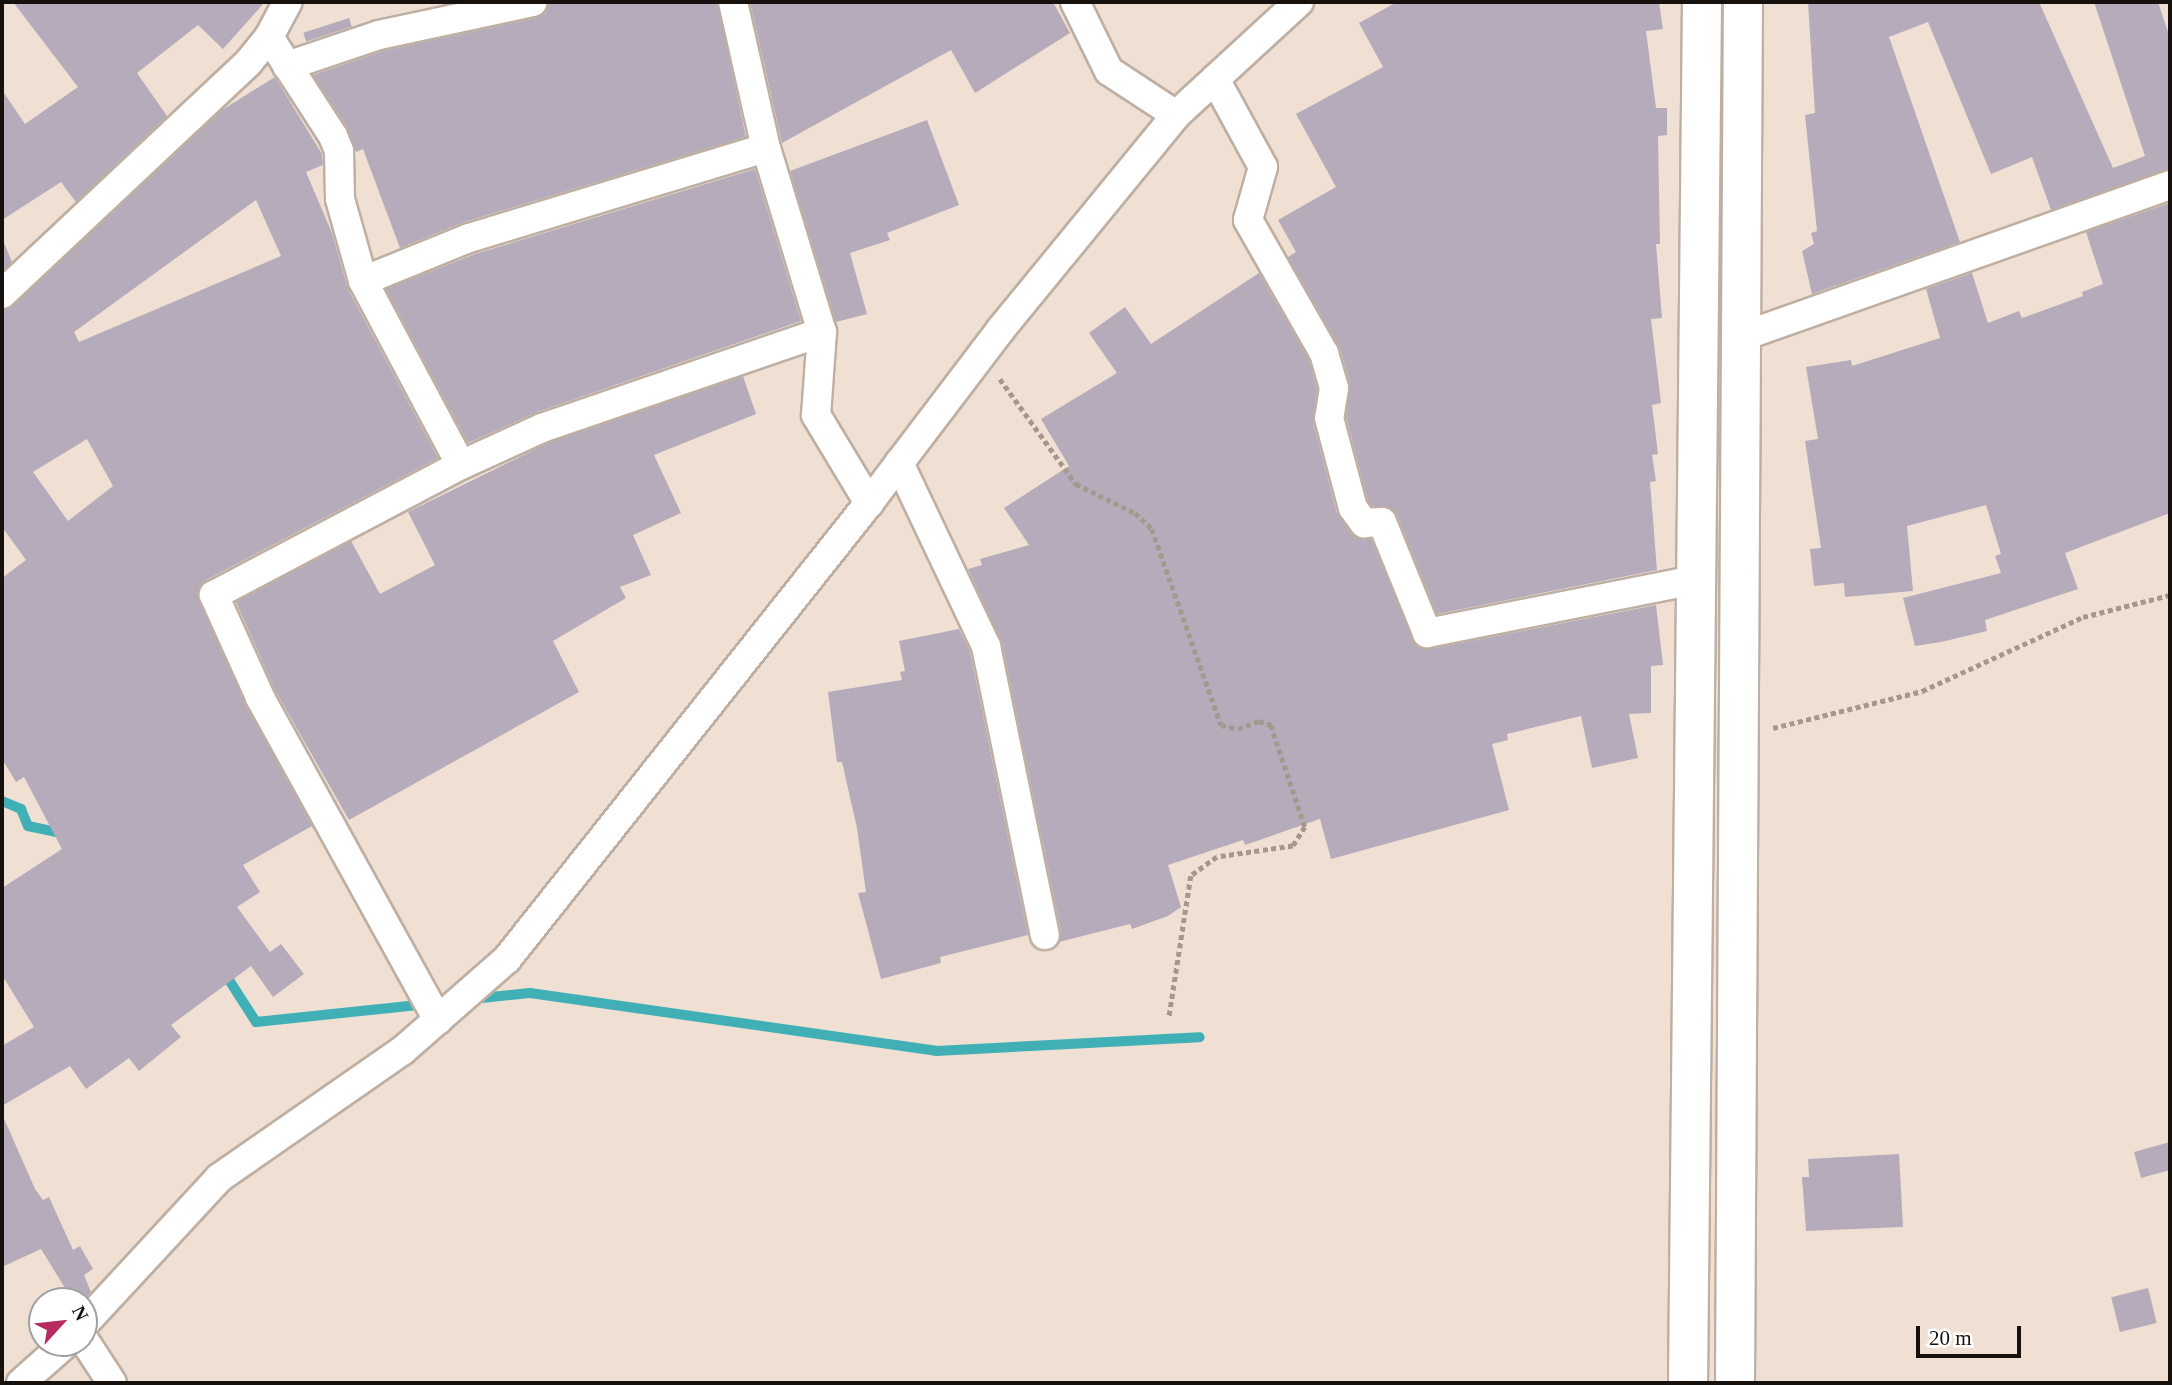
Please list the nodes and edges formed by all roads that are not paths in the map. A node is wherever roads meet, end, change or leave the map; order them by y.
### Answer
1 (533, 2) edge
2 (733, 2) edge
3 (1075, 2) edge
4 (1299, 2) edge
5 (1702, 2) edge
6 (1743, 2) edge
7 (285, 3) edge
8 (270, 37) junction
9 (287, 66) junction
10 (1215, 79) junction
11 (1176, 115) junction
12 (766, 148) junction
13 (2170, 185) edge
14 (363, 281) junction
15 (2, 294) edge
16 (822, 332) junction
17 (1741, 337) junction
18 (899, 463) junction
19 (461, 466) junction
20 (869, 503) junction
21 (1695, 580) junction
22 (1045, 935) dead end
23 (438, 1020) junction
24 (98, 1309) edge
25 (50, 1357) edge
26 (95, 1357) edge
27 (21, 1383) edge
28 (112, 1383) edge
29 (1688, 1383) edge
30 (1735, 1383) edge

1 - 9 street
2 - 12 street
3 - 11 street
4 - 10 street
5 - 21 main road
6 - 17 main road
7 - 8 street
8 - 9 street
8 - 15 street
9 - 14 street
10 - 11 street
10 - 21 street
11 - 18 street
12 - 14 street
12 - 16 street
13 - 17 street
14 - 19 street
16 - 19 street
16 - 20 street
17 - 30 main road
18 - 20 street
18 - 22 street
19 - 23 street
20 - 23 street
21 - 29 main road
23 - 24 street
25 - 27 street
26 - 28 street

